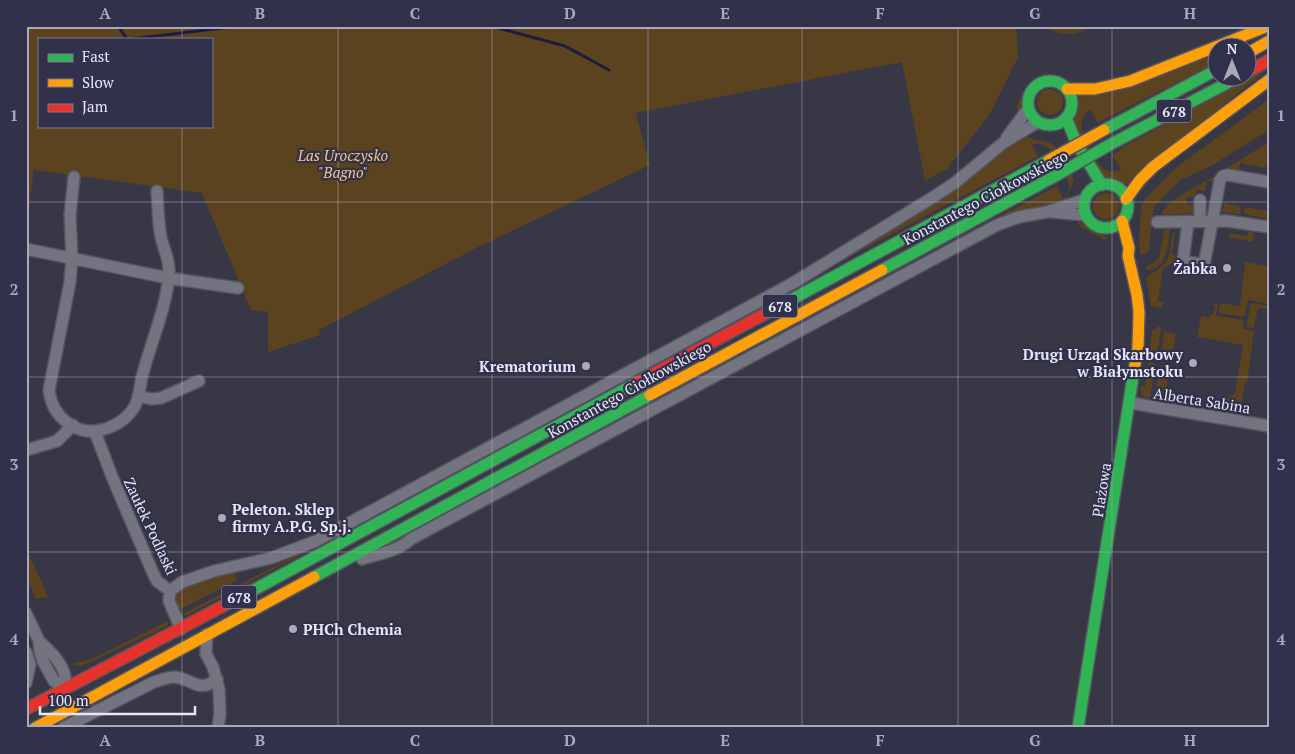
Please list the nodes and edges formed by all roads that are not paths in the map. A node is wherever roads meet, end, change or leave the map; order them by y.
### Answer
1 (1268, 26) edge
2 (1269, 41) edge
3 (1258, 47) edge
4 (1269, 60) edge
5 (1258, 66) edge
6 (1208, 74) edge
7 (1269, 80) edge
8 (1219, 88) edge
9 (1067, 89) junction
10 (1028, 109) junction
11 (1066, 118) junction
12 (1038, 122) junction
13 (1054, 125) junction
14 (1003, 143) junction
15 (74, 178) dead end
16 (1269, 182) edge
17 (1102, 184) junction
18 (157, 191) dead end
19 (1087, 195) junction
20 (1126, 199) junction
21 (1200, 200) dead end
22 (1047, 212) junction
23 (1085, 215) junction
24 (1122, 221) junction
25 (1200, 221) junction
26 (1157, 222) dead end
27 (1269, 227) edge
28 (1108, 228) junction
29 (26, 249) edge
30 (1128, 256) junction
31 (72, 258) junction
32 (168, 278) junction
33 (238, 288) dead end
34 (199, 381) dead end
35 (138, 396) junction
36 (1130, 403) junction
37 (73, 426) junction
38 (1269, 426) edge
39 (95, 432) junction
40 (30, 449) dead end
41 (334, 566) junction
42 (170, 591) junction
43 (26, 614) edge
44 (181, 629) junction
45 (207, 634) junction
46 (186, 646) junction
47 (26, 652) edge
48 (206, 654) junction
49 (217, 679) junction
50 (27, 682) edge
51 (64, 689) junction
52 (73, 707) junction
53 (26, 710) edge
54 (35, 728) edge
55 (63, 728) edge
56 (218, 728) edge
57 (1078, 728) edge

1 - 9 main road
2 - 3 main road
4 - 5 main road
6 - 44 main road, Konstantego Ciołkowskiego / 678, bridge
7 - 20 main road
8 - 41 main road, Konstantego Ciołkowskiego / 678, bridge
9 - 10 main road
9 - 11 main road
10 - 12 main road
10 - 14 street
11 - 13 main road
11 - 17 main road
12 - 13 main road
12 - 14 street
13 - 19 main road
14 - 42 street
15 - 31 street
16 - 25 street
17 - 19 main road
17 - 20 main road
18 - 32 street
19 - 22 street
19 - 23 main road
20 - 24 main road
21 - 25 street
22 - 23 street
22 - 41 street
23 - 28 main road
24 - 28 main road
24 - 30 main road, Plażowa
25 - 26 street
25 - 27 street
28 - 30 main road, Plażowa
29 - 31 street
30 - 36 main road, Plażowa
31 - 32 street
31 - 37 street
32 - 33 street
32 - 35 street
34 - 35 street
35 - 39 street
36 - 38 street, Alberta Sabina
36 - 57 main road, Plażowa
37 - 39 street
37 - 40 street
39 - 42 street, Zaułek Podlaski
41 - 45 main road, Konstantego Ciołkowskiego / 678
42 - 44 street, Zaułek Podlaski
43 - 51 street
44 - 51 main road, Konstantego Ciołkowskiego / 678
45 - 46 main road, Konstantego Ciołkowskiego / 678
45 - 48 street
46 - 48 street
46 - 52 main road, Konstantego Ciołkowskiego / 678
47 - 50 street
48 - 49 street
49 - 55 street
49 - 56 street
51 - 52 main road
51 - 53 main road, Konstantego Ciołkowskiego / 678
52 - 54 main road, Konstantego Ciołkowskiego / 678

